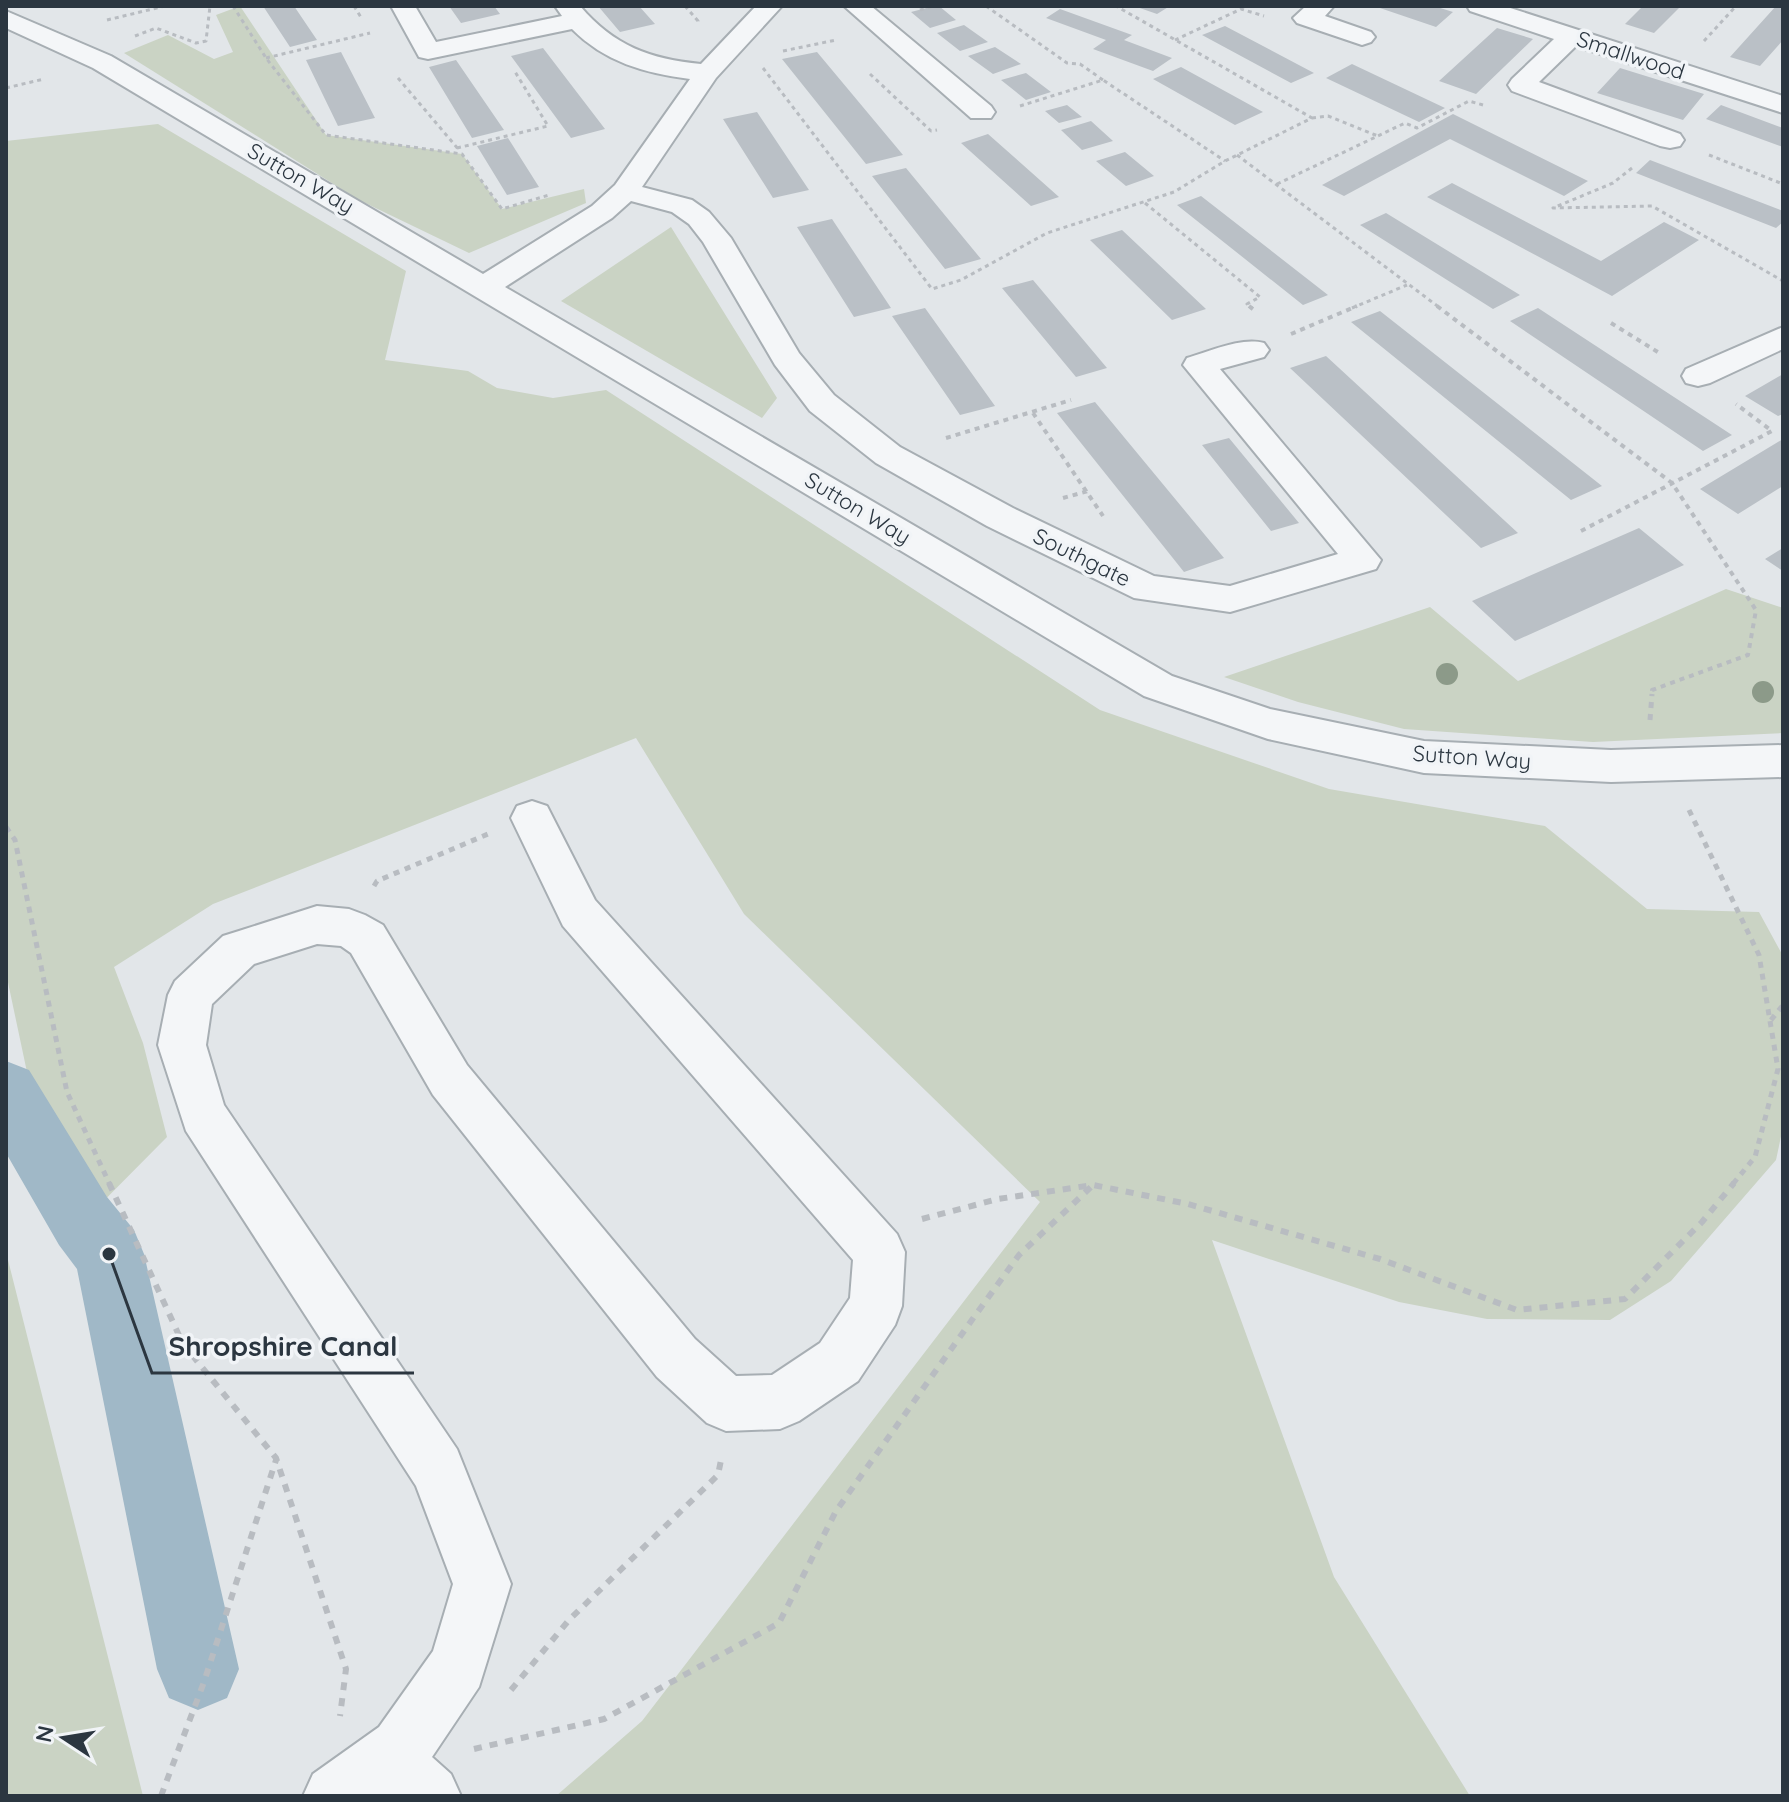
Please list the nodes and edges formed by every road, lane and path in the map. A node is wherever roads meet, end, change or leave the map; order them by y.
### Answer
1 (165, 6) edge
2 (210, 6) edge
3 (233, 6) edge
4 (403, 6) edge
5 (685, 6) edge
6 (770, 6) edge
7 (856, 6) edge
8 (986, 6) edge
9 (1116, 6) edge
10 (1479, 6) edge
11 (1314, 12) edge
12 (572, 13) edge
13 (6, 19) edge
14 (100, 21) dead end
15 (370, 33) dead end
16 (134, 36) dead end
17 (1571, 36) junction
18 (494, 37) junction
19 (1362, 37) dead end
20 (1175, 40) junction
21 (266, 58) junction
22 (669, 69) junction
23 (707, 73) junction
24 (395, 74) dead end
25 (49, 77) dead end
26 (1103, 80) dead end
27 (1521, 85) junction
28 (6, 89) edge
29 (1783, 105) edge
30 (981, 112) dead end
31 (1312, 118) junction
32 (1378, 136) junction
33 (1670, 140) junction
34 (457, 148) junction
35 (462, 154) junction
36 (1237, 155) junction
37 (1277, 184) junction
38 (1783, 184) edge
39 (560, 191) dead end
40 (625, 191) junction
41 (1145, 203) junction
42 (1783, 281) edge
43 (1408, 285) junction
44 (485, 286) junction
45 (932, 289) dead end
46 (1257, 312) dead end
47 (1611, 323) dead end
48 (1287, 336) dead end
49 (1783, 337) edge
50 (1253, 350) dead end
51 (1698, 376) junction
52 (1071, 400) dead end
53 (1033, 413) junction
54 (888, 455) junction
55 (1672, 483) junction
56 (1581, 531) dead end
57 (1147, 589) junction
58 (1650, 730) dead end
59 (1783, 761) edge
60 (1686, 802) dead end
61 (516, 823) joint
62 (6, 827) edge
63 (377, 881) dead end
64 (1783, 1005) edge
65 (1770, 1020) junction
66 (1093, 1185) junction
67 (864, 1236) junction
68 (276, 1458) junction
69 (718, 1475) dead end
70 (569, 1620) dead end
71 (386, 1774) edge
72 (161, 1796) edge

1 - 14 path
2 - 16 path
3 - 21 path
4 - 18 street
5 - 22 path
6 - 23 street
7 - 30 street
8 - 26 path
9 - 20 path
10 - 17 street, Smallwood
11 - 19 street
11 - 20 path
12 - 18 street
12 - 22 street
13 - 44 street, Sutton Way
15 - 21 path
17 - 27 street
17 - 29 street, Smallwood
18 - 34 path
20 - 31 path
21 - 35 path
22 - 23 street
23 - 40 street
24 - 34 path
25 - 28 path
27 - 32 path
27 - 33 street
31 - 32 path
31 - 36 path
32 - 37 path
33 - 38 path
33 - 42 path
34 - 35 path
35 - 39 path
36 - 37 path
36 - 41 path
37 - 43 path
40 - 44 street
40 - 54 street, Southgate
41 - 45 path
41 - 46 path
43 - 48 path
43 - 55 path
44 - 59 street, Sutton Way
47 - 51 path
49 - 51 street
50 - 57 street, Southgate
51 - 55 path
52 - 53 path
53 - 54 path
53 - 57 path
54 - 57 street, Southgate
55 - 56 path
55 - 58 path
60 - 65 path
61 - 63 path
61 - 67 street
62 - 68 path
64 - 65 path
65 - 66 path
66 - 67 path
66 - 71 path
67 - 71 street
68 - 71 path
68 - 72 path
69 - 70 path

